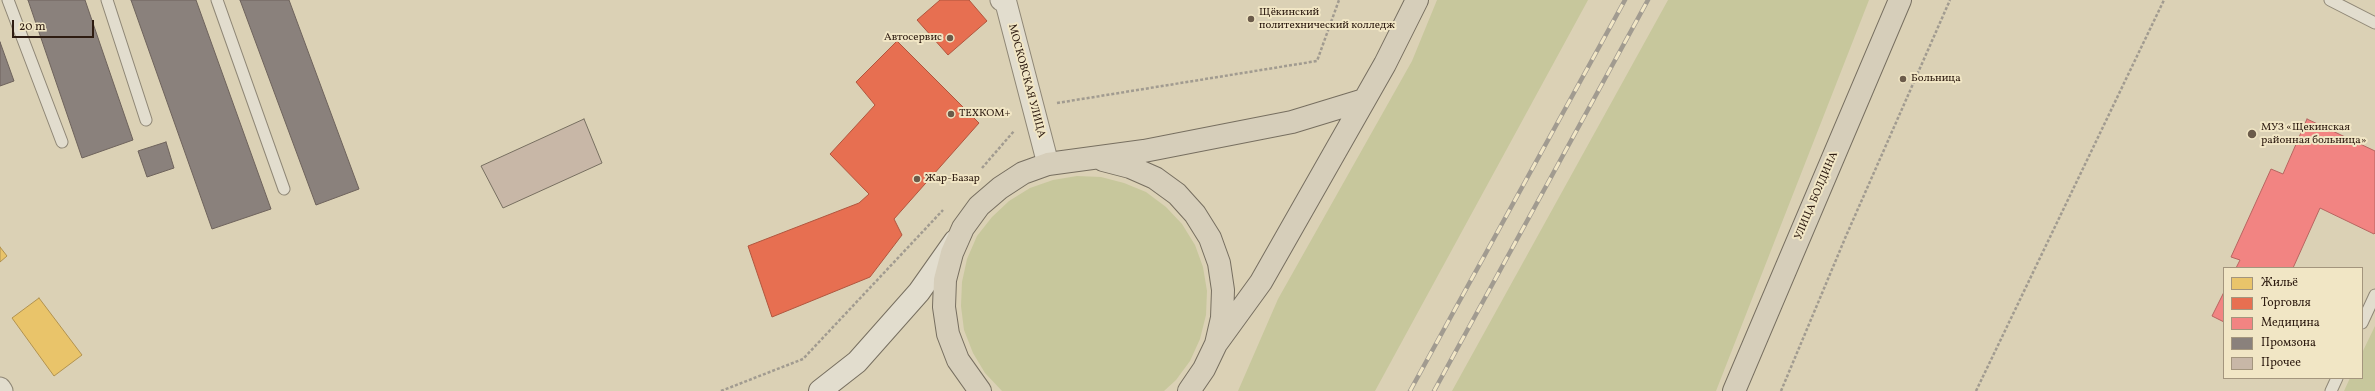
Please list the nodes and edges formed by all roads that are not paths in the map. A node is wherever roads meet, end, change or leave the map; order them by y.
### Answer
1 (8, 0) edge
2 (107, 0) edge
3 (217, 0) edge
4 (1001, 0) edge
5 (1417, 0) edge
6 (1900, 0) edge
7 (2330, 0) edge
8 (2375, 23) edge
9 (1364, 100) junction
10 (146, 120) dead end
11 (62, 142) dead end
12 (1076, 160) junction
13 (1048, 164) junction
14 (284, 189) dead end
15 (963, 228) junction
16 (2375, 295) edge
17 (2363, 321) edge
18 (1216, 344) junction
19 (1204, 369) junction
20 (2337, 379) edge
21 (0, 388) edge
22 (2, 391) edge
23 (820, 391) edge
24 (980, 391) edge
25 (1189, 391) edge
26 (1199, 391) edge
27 (1734, 391) edge
28 (2331, 391) edge

1 - 11 lane
2 - 10 lane
3 - 14 lane
4 - 13 street, МОСКОВСКАЯ УЛИЦА
5 - 9 main road
6 - 27 main road, УЛИЦА БОЛДИНА
7 - 8 lane
9 - 12 main road
9 - 18 main road
12 - 13 main road
12 - 18 main road
13 - 15 main road
15 - 23 street
15 - 24 main road
16 - 17 lane
18 - 19 main road
19 - 25 main road
19 - 26 main road
20 - 28 lane
21 - 22 street

